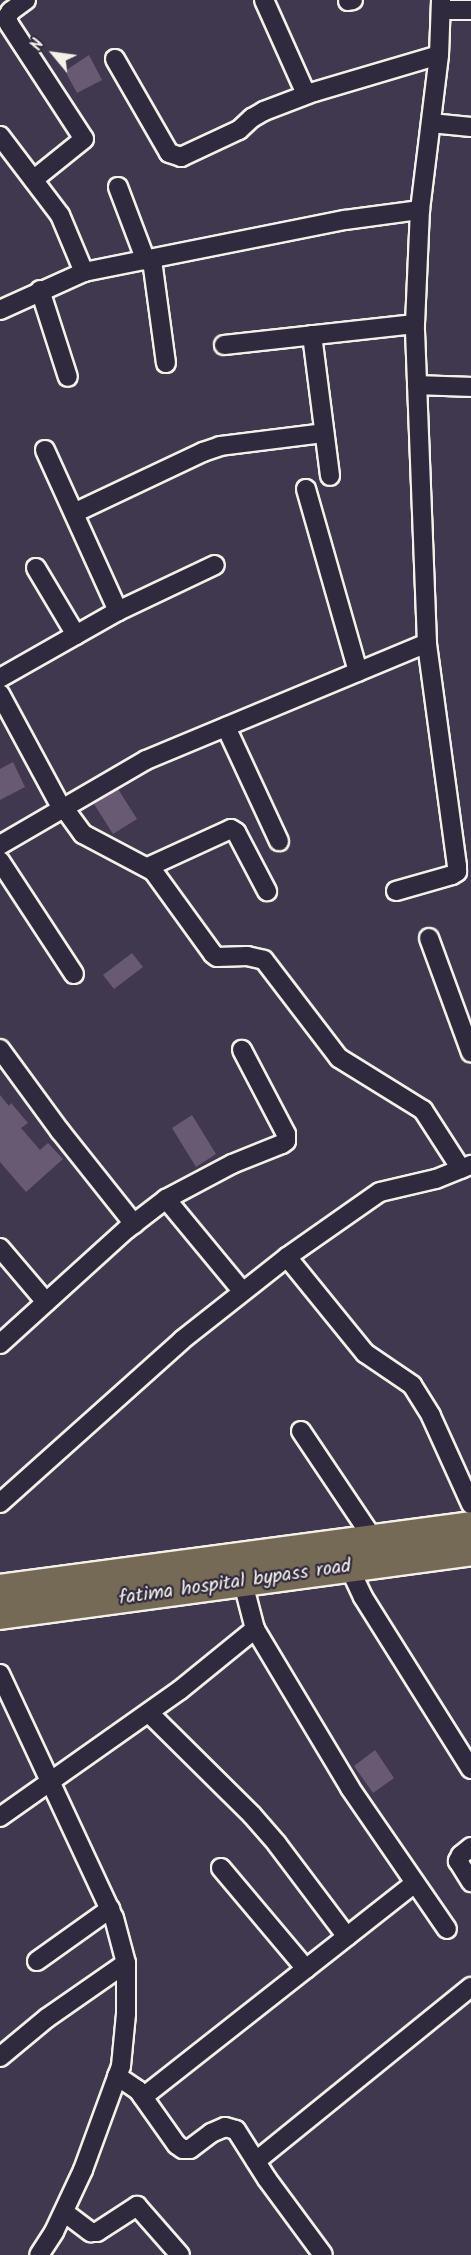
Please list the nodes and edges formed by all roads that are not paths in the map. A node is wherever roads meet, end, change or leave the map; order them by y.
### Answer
1 (26, 0) edge
2 (264, 0) edge
3 (441, 5) edge
4 (471, 10) edge
5 (439, 55) junction
6 (115, 59) dead end
7 (306, 94) junction
8 (431, 123) junction
9 (471, 126) edge
10 (0, 136) edge
11 (33, 180) junction
12 (118, 187) dead end
13 (420, 210) junction
14 (149, 260) junction
15 (84, 272) junction
16 (40, 290) junction
17 (0, 310) edge
18 (415, 324) junction
19 (312, 335) junction
20 (224, 345) dead end
21 (166, 363) dead end
22 (68, 377) dead end
23 (417, 385) junction
24 (471, 387) edge
25 (324, 433) junction
26 (45, 450) dead end
27 (330, 476) dead end
28 (306, 489) dead end
29 (74, 513) junction
30 (215, 565) dead end
31 (36, 568) dead end
32 (118, 611) junction
33 (76, 635) junction
34 (427, 644) junction
35 (357, 672) junction
36 (0, 678) edge
37 (0, 694) edge
38 (226, 727) junction
39 (63, 808) junction
40 (279, 841) dead end
41 (0, 845) edge
42 (0, 861) edge
43 (148, 867) junction
44 (267, 891) dead end
45 (396, 891) dead end
46 (429, 938) dead end
47 (74, 974) dead end
48 (0, 1048) edge
49 (242, 1050) dead end
50 (471, 1053) edge
51 (466, 1167) edge
52 (166, 1199) junction
53 (134, 1224) junction
54 (0, 1248) edge
55 (287, 1257) junction
56 (242, 1290) junction
57 (46, 1302) junction
58 (0, 1344) edge
59 (301, 1431) dead end
60 (0, 1503) edge
61 (471, 1504) edge
62 (374, 1540) junction
63 (469, 1548) edge
64 (348, 1567) junction
65 (161, 1581) junction
66 (243, 1583) junction
67 (0, 1589) edge
68 (0, 1615) edge
69 (255, 1629) junction
70 (0, 1674) edge
71 (149, 1713) junction
72 (471, 1769) edge
73 (50, 1784) junction
74 (0, 1817) edge
75 (471, 1847) edge
76 (222, 1868) dead end
77 (471, 1882) edge
78 (415, 1883) junction
79 (110, 1910) junction
80 (447, 1929) dead end
81 (346, 1937) junction
82 (38, 1961) dead end
83 (126, 1963) junction
84 (306, 1969) junction
85 (471, 1987) edge
86 (3, 2050) edge
87 (117, 2076) junction
88 (143, 2097) junction
89 (256, 2161) junction
90 (64, 2211) junction
91 (39, 2255) edge
92 (180, 2255) edge
93 (324, 2255) edge

1 - 11 street
2 - 7 street
3 - 4 street
3 - 5 street
5 - 7 street
5 - 8 street
6 - 7 street
8 - 9 street
8 - 13 street
10 - 11 street
11 - 15 street
12 - 14 street
13 - 14 street
13 - 18 street
14 - 15 street
14 - 21 street
15 - 16 street
16 - 17 street
16 - 22 street
18 - 19 street
18 - 23 street
19 - 20 street
19 - 25 street
23 - 24 street
23 - 34 street
25 - 27 street
25 - 29 street
26 - 29 street
28 - 35 street
29 - 32 street
30 - 32 street
31 - 33 street
32 - 33 street
33 - 36 street
34 - 35 street
34 - 45 street
35 - 38 street
37 - 39 street
38 - 39 street
38 - 40 street
39 - 41 street
39 - 43 street
42 - 47 street
43 - 44 street
43 - 51 street
46 - 50 street
48 - 53 street
49 - 52 street
51 - 55 street
52 - 53 street
52 - 56 street
53 - 57 street
54 - 57 street
55 - 56 street
55 - 61 street
56 - 60 street
57 - 58 street
59 - 62 street
62 - 63 highway, fatima hospital bypass road
62 - 65 highway, fatima hospital bypass road
63 - 64 highway, fatima hospital bypass road
64 - 66 highway, fatima hospital bypass road
64 - 72 street
65 - 66 highway, fatima hospital bypass road
65 - 67 highway, fatima hospital bypass road
65 - 68 highway, fatima hospital bypass road
66 - 69 street
69 - 71 street
69 - 78 street
70 - 73 street
71 - 73 street
71 - 81 street
73 - 74 street
73 - 79 street
75 - 77 street
76 - 84 street
78 - 80 street
78 - 81 street
79 - 82 street
79 - 83 street
81 - 84 street
83 - 86 street
83 - 87 street
84 - 88 street
85 - 89 street
87 - 88 street
87 - 90 street
88 - 89 street
89 - 93 street
90 - 91 street
90 - 92 street

